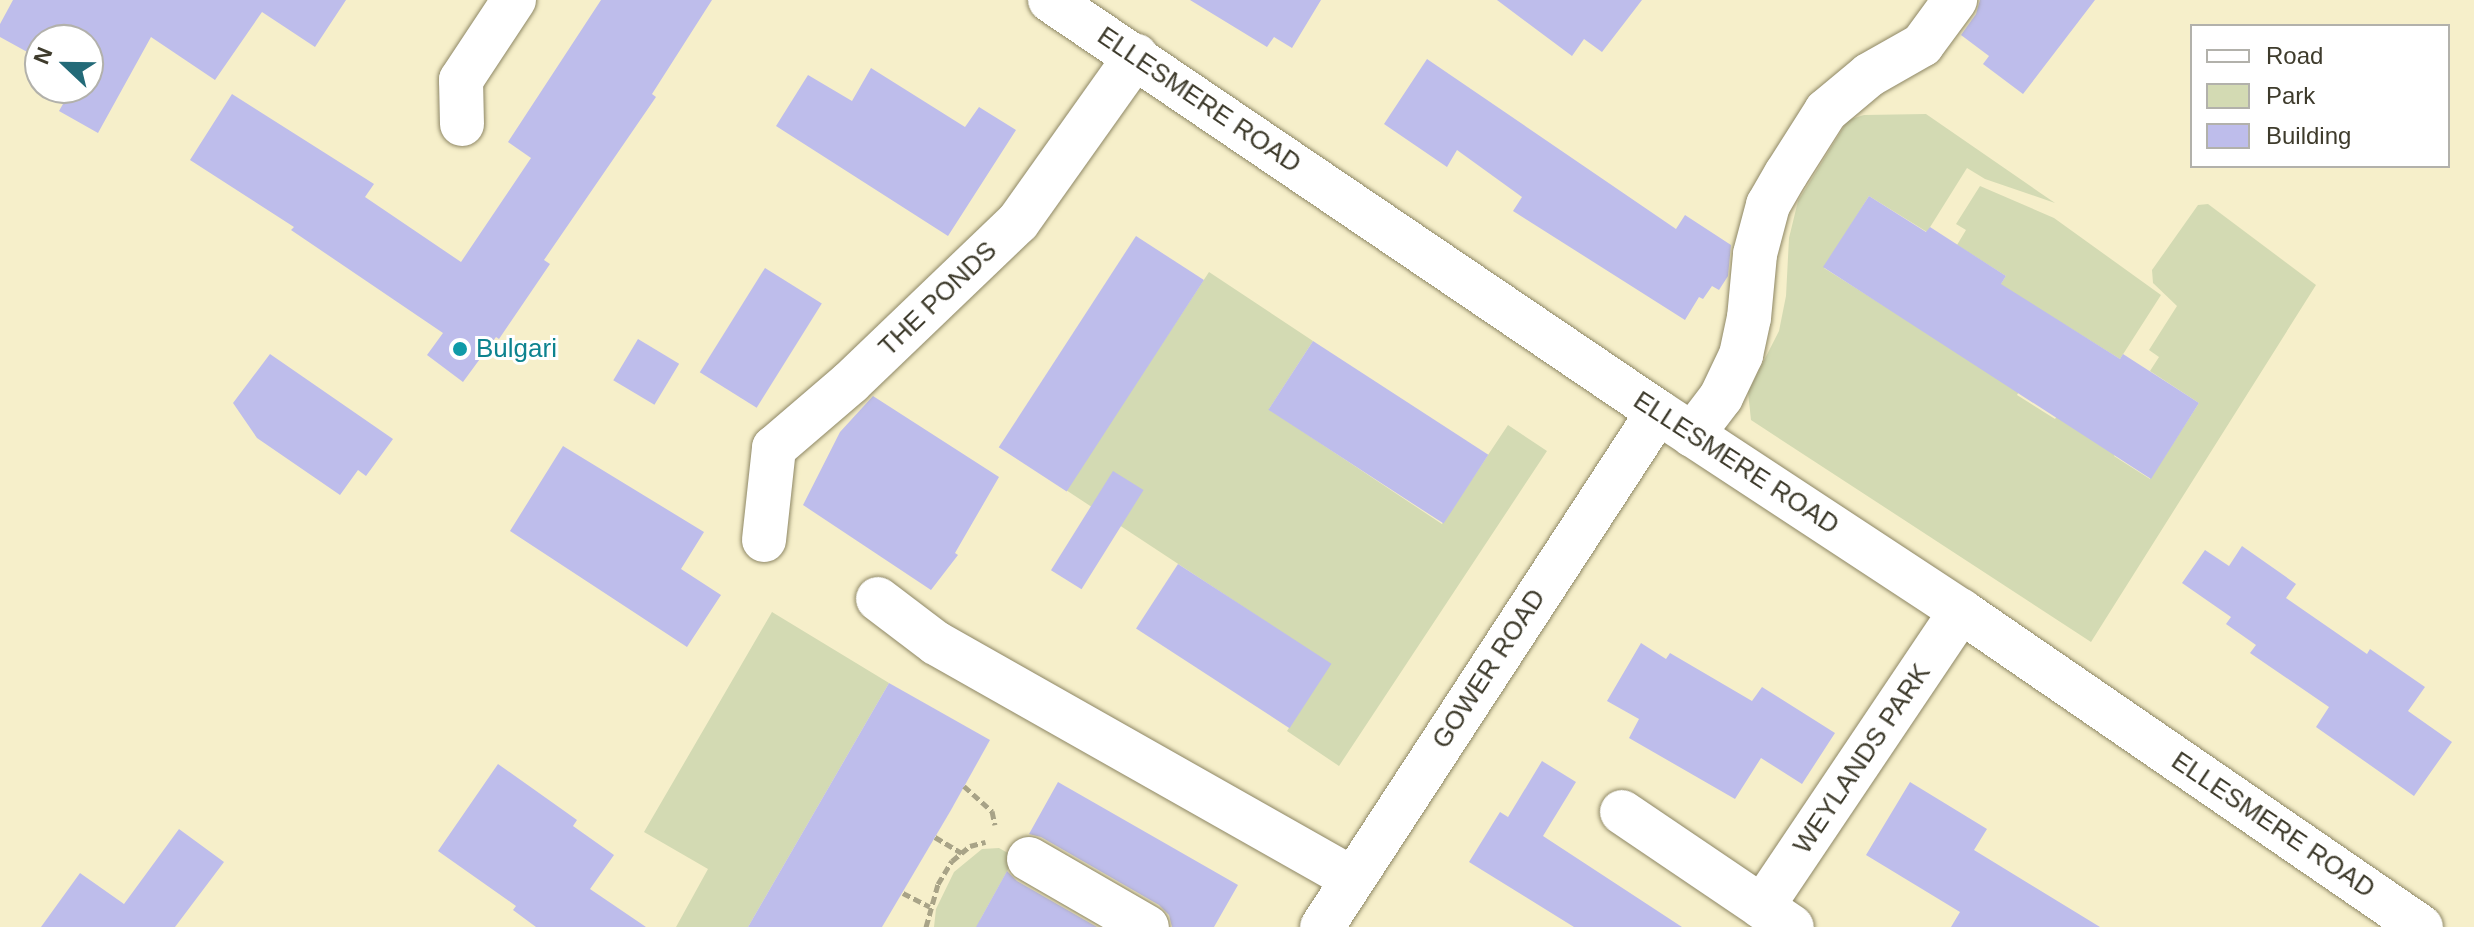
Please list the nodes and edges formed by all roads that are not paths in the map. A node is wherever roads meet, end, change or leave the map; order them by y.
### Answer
1 (514, 0) edge
2 (1050, 0) edge
3 (1955, 0) edge
4 (1136, 56) junction
5 (462, 124) dead end
6 (1675, 423) junction
7 (764, 540) dead end
8 (878, 599) dead end
9 (1961, 611) junction
10 (1622, 812) dead end
11 (1011, 850) road end
12 (1352, 878) junction
13 (1777, 917) edge
14 (1147, 927) edge
15 (1322, 927) edge
16 (2421, 927) edge

1 - 5 street
2 - 4 street, ELLESMERE ROAD
3 - 6 street, GOWER ROAD
4 - 6 street, ELLESMERE ROAD
4 - 7 street, THE PONDS
6 - 9 street, ELLESMERE ROAD
6 - 12 street, GOWER ROAD
8 - 12 street
9 - 13 street, WEYLANDS PARK
9 - 16 street, ELLESMERE ROAD
10 - 13 street, WEYLANDS PARK
11 - 14 street
12 - 15 street, GOWER ROAD

